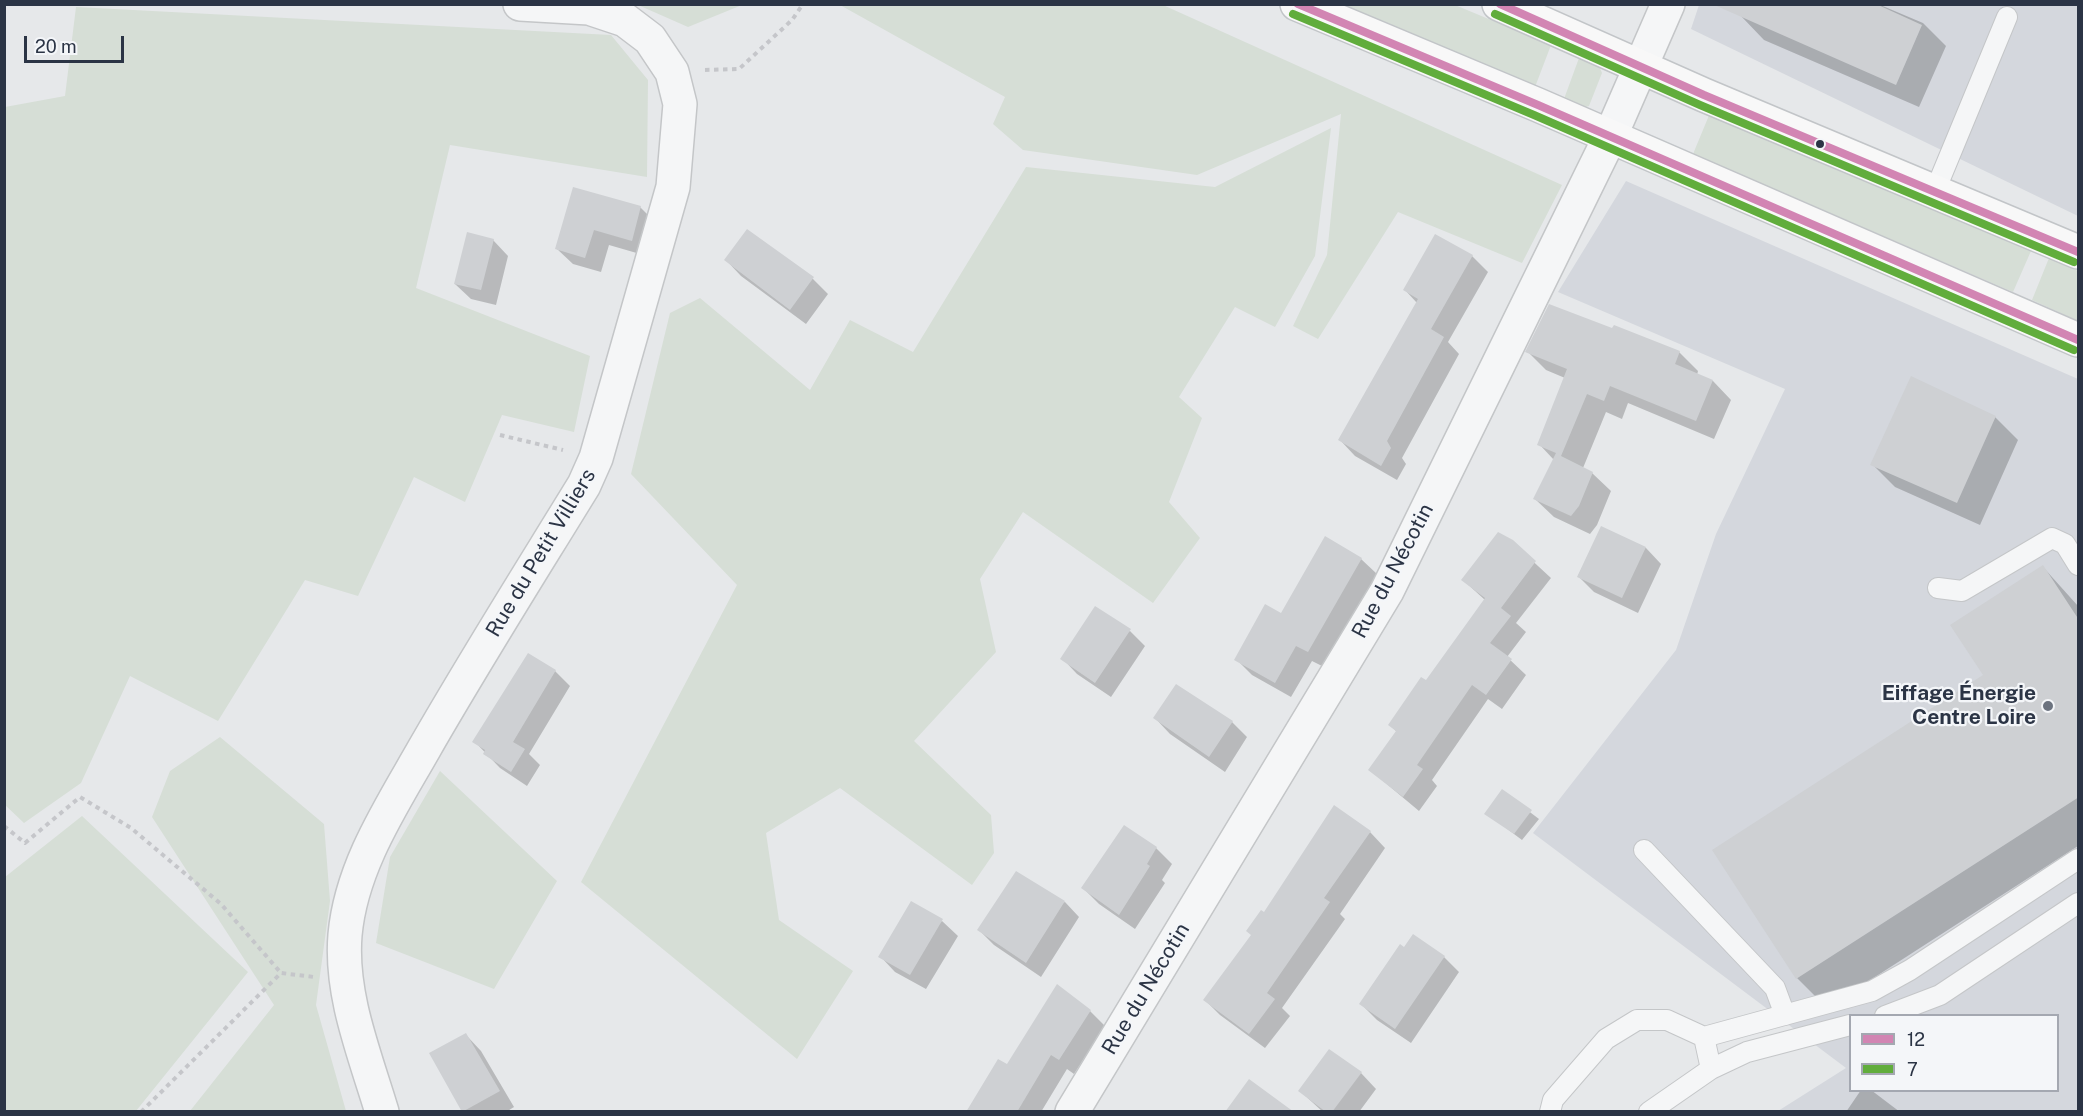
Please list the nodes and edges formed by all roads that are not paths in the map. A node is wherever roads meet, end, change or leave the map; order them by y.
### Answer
1 (520, 4) edge
2 (1298, 4) edge
3 (1498, 4) edge
4 (1668, 4) edge
5 (2007, 16) dead end
6 (1641, 65) junction
7 (1610, 137) junction
8 (1935, 191) junction
9 (2079, 252) edge
10 (2079, 340) edge
11 (2079, 565) edge
12 (1938, 588) dead end
13 (1644, 850) dead end
14 (2079, 859) edge
15 (2079, 903) edge
16 (1890, 1014) edge
17 (1785, 1015) junction
18 (1849, 1026) edge
19 (1704, 1037) junction
20 (1711, 1069) junction
21 (382, 1112) edge
22 (1072, 1112) edge
23 (1550, 1112) edge
24 (1649, 1112) edge

1 - 21 street, Rue du Petit Villiers
2 - 7 main road
3 - 6 main road
4 - 6 street, Rue du Nécotin
5 - 8 lane
6 - 7 street, Rue du Nécotin
6 - 8 main road
7 - 10 main road
7 - 22 street, Rue du Nécotin
8 - 9 main road
11 - 12 lane
13 - 17 lane
14 - 17 lane
15 - 16 lane
17 - 19 lane
18 - 20 lane
19 - 20 lane
19 - 23 lane
20 - 24 lane

